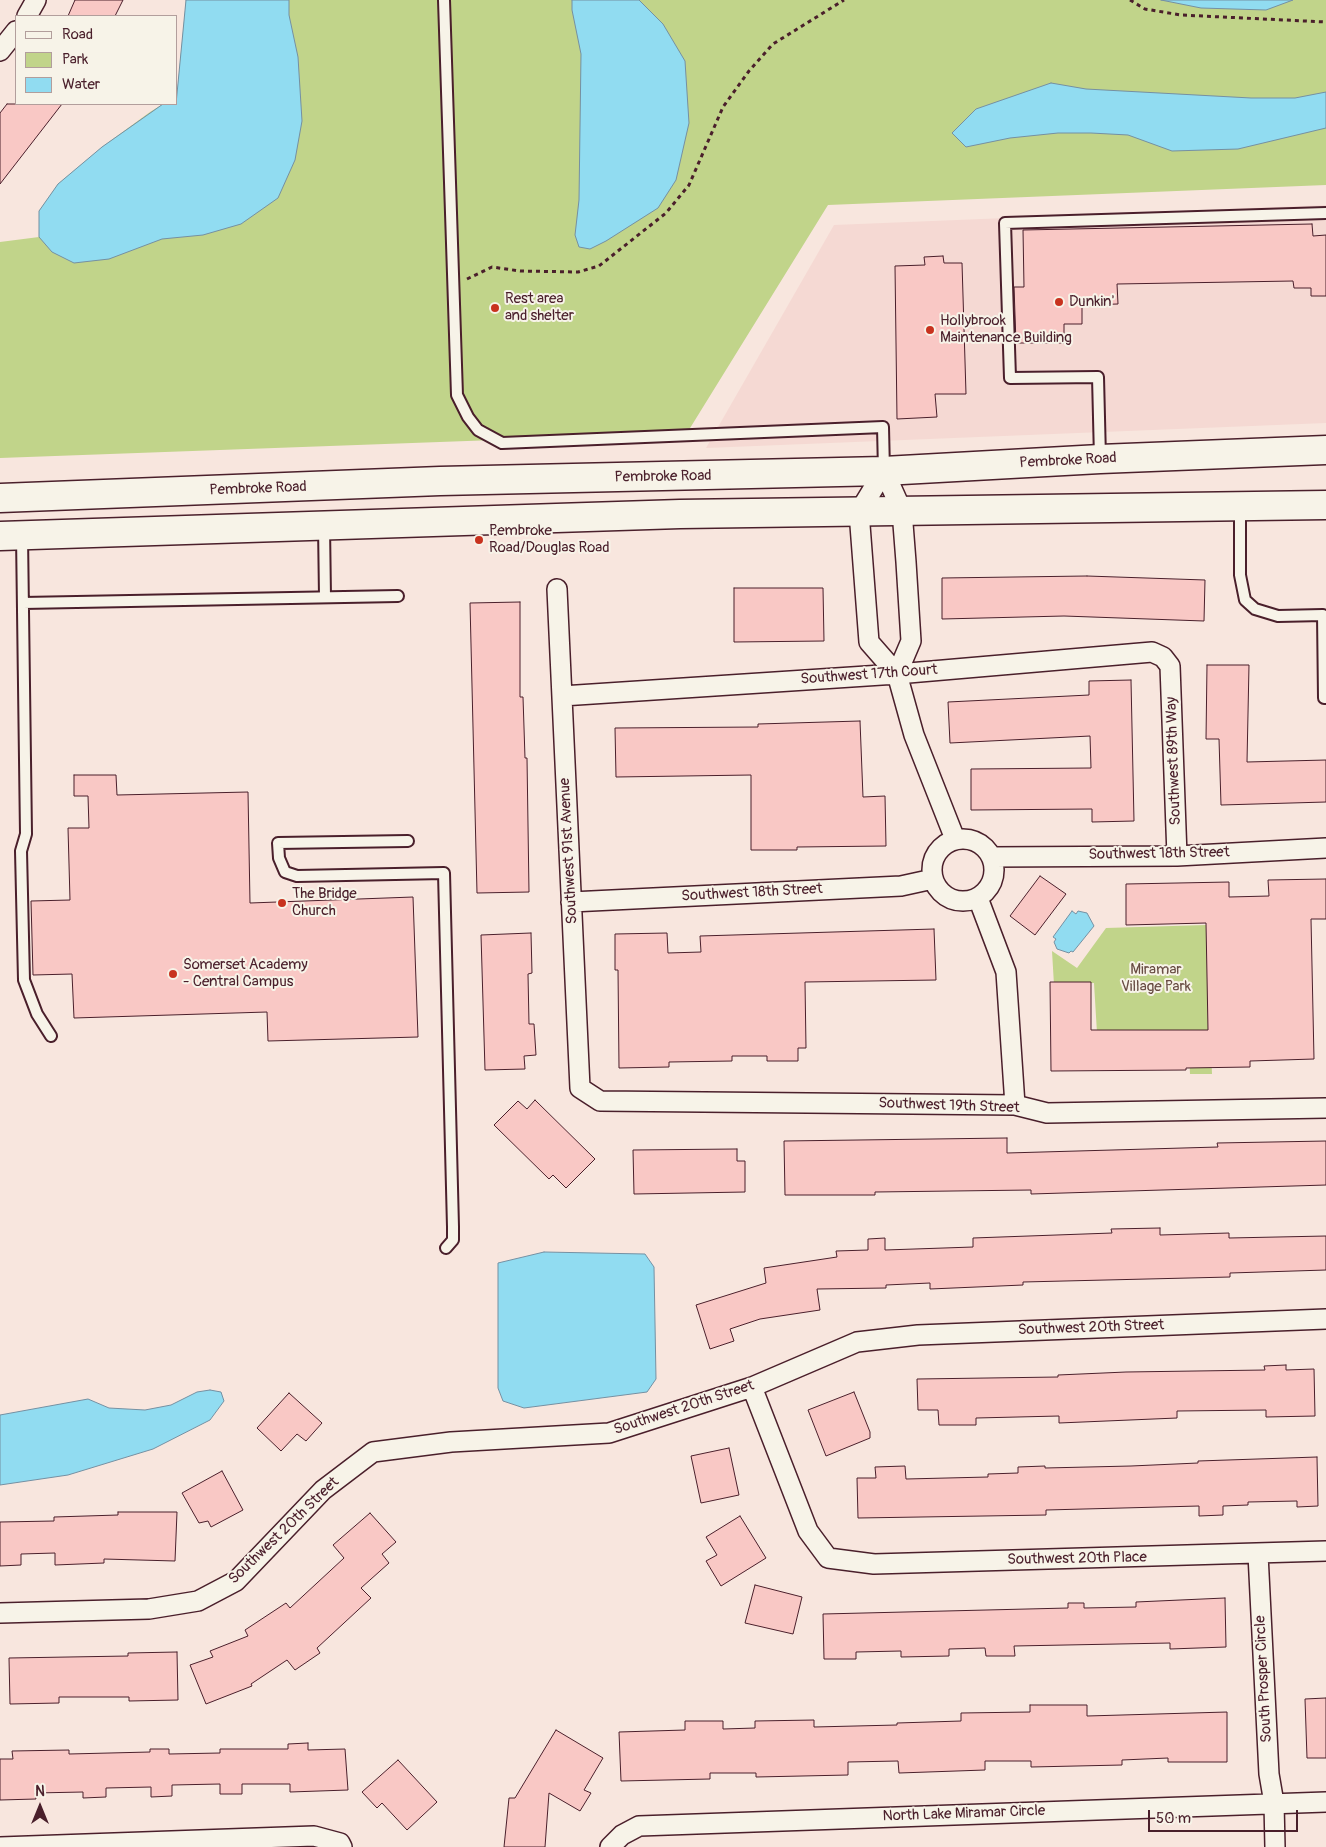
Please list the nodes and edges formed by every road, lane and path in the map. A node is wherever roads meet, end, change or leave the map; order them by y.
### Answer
1 (36, 0) edge
2 (444, 0) edge
3 (844, 0) edge
4 (1130, 0) edge
5 (28, 15) edge
6 (1326, 22) edge
7 (15, 32) edge
8 (0, 51) edge
9 (1326, 214) edge
10 (453, 286) junction
11 (1326, 450) edge
12 (1100, 459) junction
13 (884, 471) junction
14 (322, 487) junction
15 (0, 498) edge
16 (1326, 505) edge
17 (1240, 507) junction
18 (902, 511) junction
19 (859, 512) junction
20 (324, 525) junction
21 (11, 535) edge
22 (557, 589) dead end
23 (398, 596) dead end
24 (325, 597) junction
25 (23, 603) junction
26 (1170, 666) joint
27 (897, 674) junction
28 (562, 696) junction
29 (1326, 698) edge
30 (955, 839) junction
31 (408, 841) dead end
32 (1326, 848) edge
33 (992, 856) junction
34 (1177, 856) junction
35 (933, 879) junction
36 (978, 898) junction
37 (571, 902) junction
38 (51, 1036) dead end
39 (600, 1101) joint
40 (1015, 1105) junction
41 (1326, 1108) edge
42 (446, 1248) dead end
43 (1326, 1319) edge
44 (752, 1388) junction
45 (1326, 1551) edge
46 (1258, 1554) junction
47 (0, 1613) edge
48 (1326, 1802) edge
49 (1274, 1803) junction
50 (341, 1845) edge
51 (0, 1847) edge
52 (610, 1847) edge
53 (1275, 1847) edge

1 - 5 street
2 - 10 lane
3 - 10 path
4 - 6 path
7 - 8 street
9 - 12 lane
10 - 13 lane
11 - 12 main road, Pembroke Road
12 - 13 main road, Pembroke Road
13 - 14 main road, Pembroke Road
13 - 18 street
13 - 19 street
14 - 15 main road, Pembroke Road
14 - 20 main road
16 - 17 main road
17 - 18 main road
17 - 29 lane
18 - 19 main road
18 - 27 street
19 - 20 main road
19 - 27 street
20 - 21 main road
20 - 24 lane
21 - 25 lane
22 - 28 street, Southwest 91st Avenue
23 - 24 lane
24 - 25 lane
25 - 38 lane
26 - 27 street, Southwest 17th Court
26 - 34 street, Southwest 89th Way
27 - 28 street, Southwest 17th Court
27 - 30 street
28 - 37 street, Southwest 91st Avenue
30 - 33 street
30 - 35 street
31 - 42 lane
32 - 34 street, Southwest 18th Street
33 - 34 street, Southwest 18th Street
33 - 36 street
35 - 36 street
35 - 37 street, Southwest 18th Street
36 - 40 street
37 - 39 street, Southwest 91st Avenue
39 - 40 street, Southwest 19th Street
40 - 41 street, Southwest 19th Street
43 - 44 street, Southwest 20th Street
44 - 46 street, Southwest 20th Place
44 - 47 street, Southwest 20th Street
45 - 46 street, Southwest 20th Place
46 - 49 street, South Prosper Circle
48 - 49 street, North Lake Miramar Circle
49 - 52 street, North Lake Miramar Circle
49 - 53 street, South Prosper Circle
50 - 51 street

